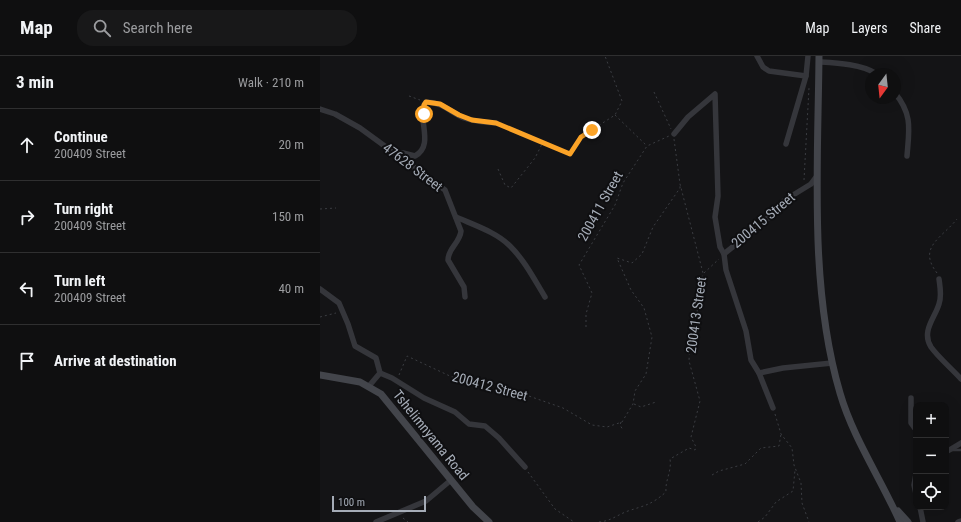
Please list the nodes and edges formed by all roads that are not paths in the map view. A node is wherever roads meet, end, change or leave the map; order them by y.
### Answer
1 (757, 56) edge
2 (808, 56) edge
3 (819, 59) edge
4 (865, 69) edge
5 (806, 76) junction
6 (901, 102) edge
7 (320, 109) edge
8 (496, 123) road end
9 (674, 134) road end
10 (786, 144) dead end
11 (396, 154) junction
12 (907, 156) dead end
13 (817, 176) junction
14 (456, 218) junction
15 (724, 254) junction
16 (939, 279) road end
17 (320, 289) edge
18 (465, 297) dead end
19 (545, 297) dead end
20 (832, 363) junction
21 (380, 373) junction
22 (759, 373) junction
23 (320, 376) edge
24 (961, 379) edge
25 (369, 386) junction
26 (912, 398) dead end
27 (773, 408) road end
28 (913, 426) edge
29 (961, 444) edge
30 (949, 450) edge
31 (961, 450) edge
32 (949, 451) edge
33 (525, 467) road end
34 (451, 480) junction
35 (892, 505) junction
36 (920, 510) edge
37 (922, 521) edge
38 (961, 521) edge
39 (376, 522) edge
40 (489, 522) edge
41 (900, 522) edge
42 (908, 522) edge
43 (958, 522) edge

1 - 5 street
2 - 5 street
3 - 4 street
3 - 13 street
5 - 10 street
6 - 12 street
7 - 11 street, 47628 Street
8 - 11 street
9 - 15 street
11 - 14 street, 47628 Street
13 - 15 street, 200415 Street
13 - 20 street
14 - 18 street, 47628 Street
14 - 19 street
15 - 22 street, 200415 Street
16 - 24 street
17 - 21 street
20 - 22 street
20 - 35 street
21 - 25 street
21 - 33 street
22 - 27 street, 200415 Street
23 - 25 street, Tshelimnyama Road
25 - 34 street, Tshelimnyama Road
26 - 28 street
29 - 30 street
31 - 32 lane
34 - 39 street
34 - 40 street, Tshelimnyama Road
35 - 41 street
35 - 42 street
36 - 37 street
38 - 43 street

